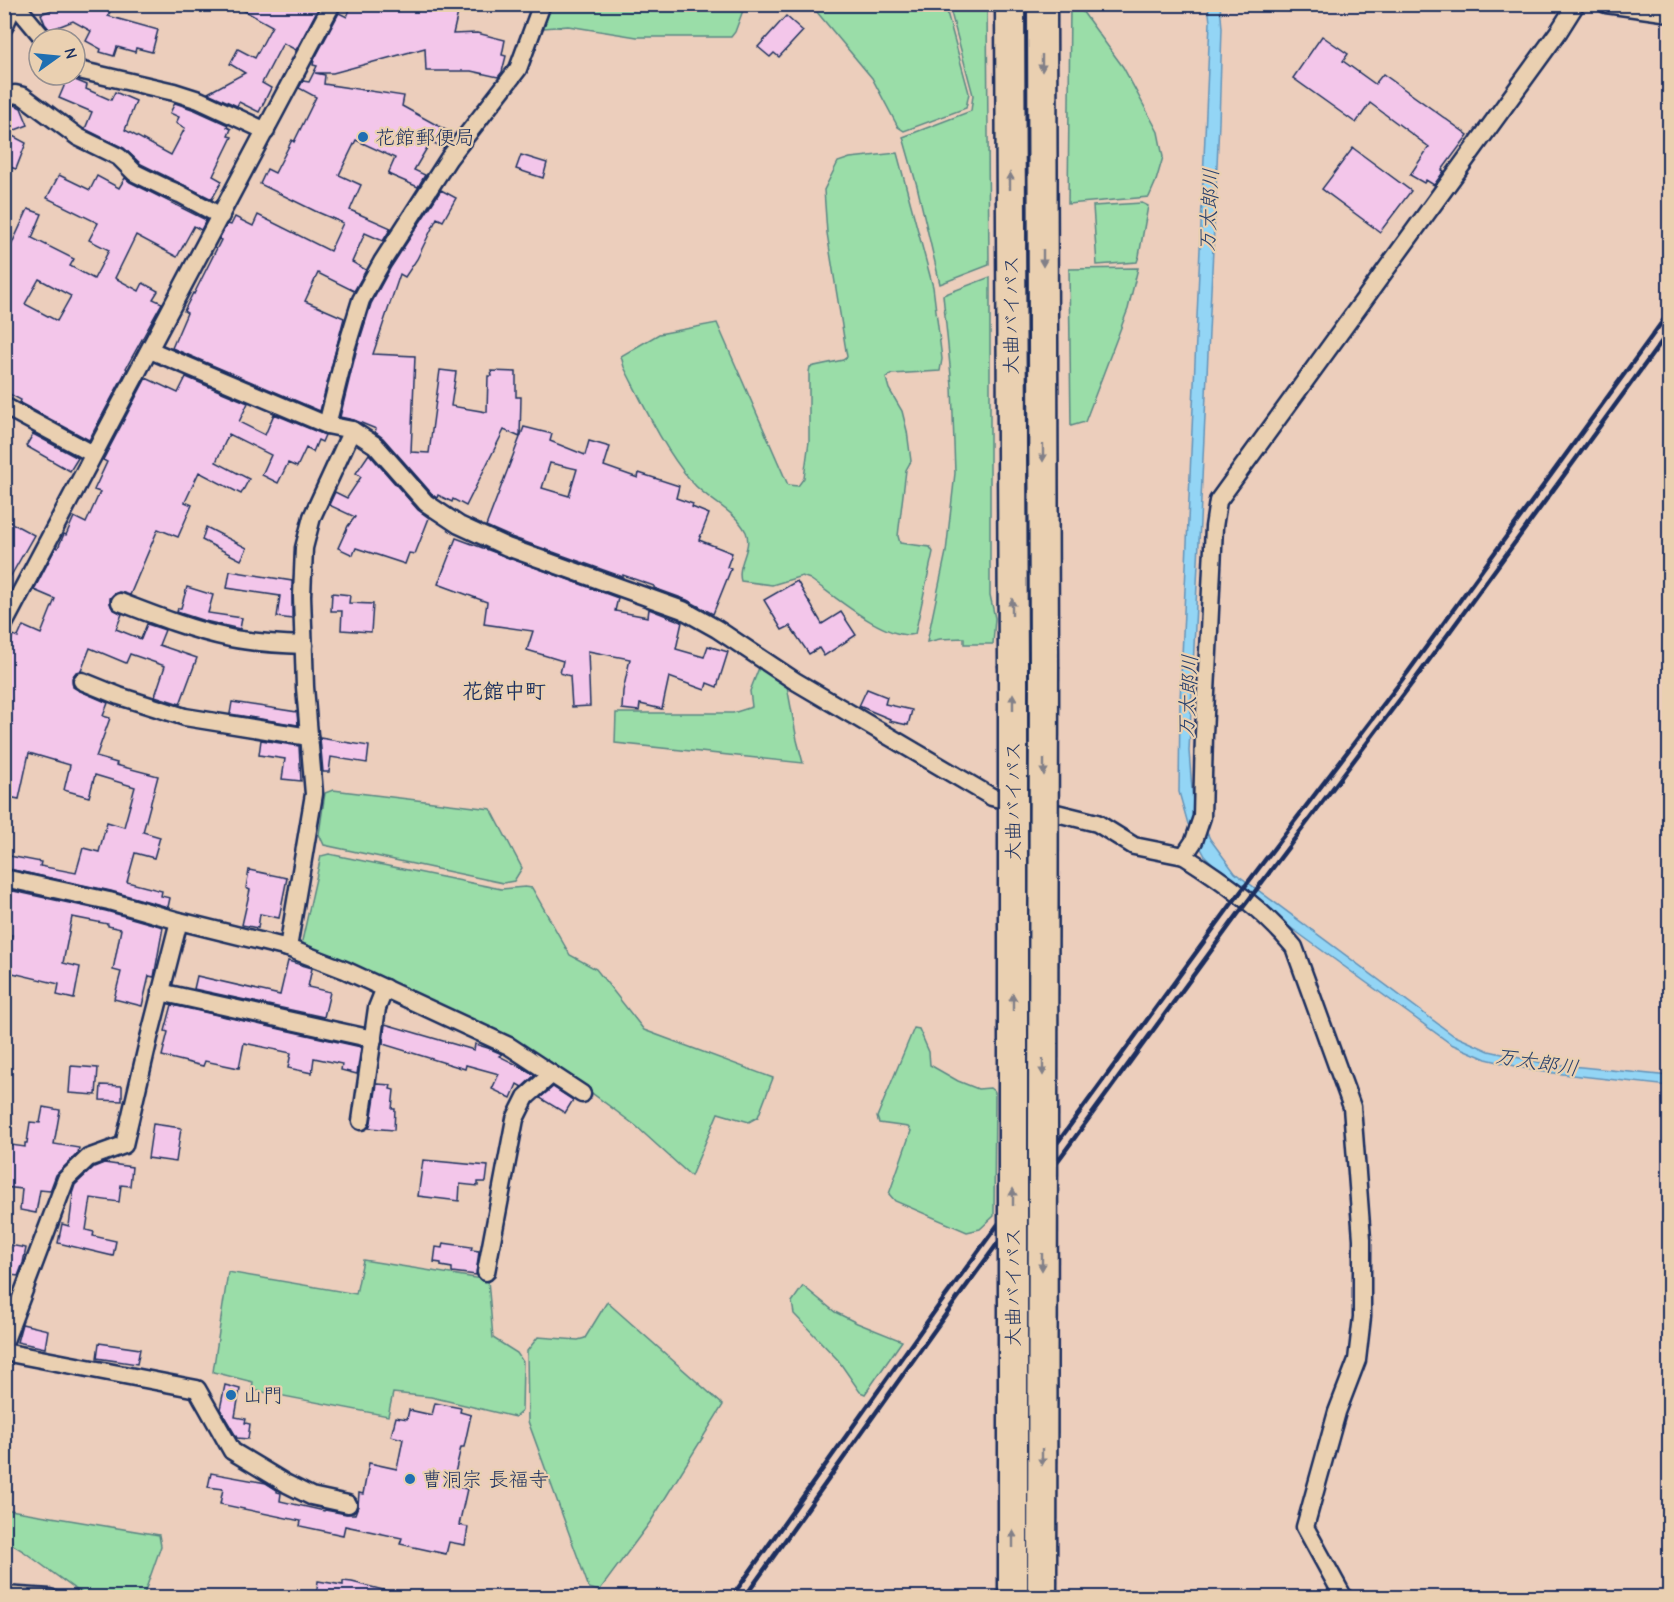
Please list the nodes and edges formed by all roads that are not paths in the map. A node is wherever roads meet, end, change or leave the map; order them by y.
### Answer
1 (14, 4) edge
2 (333, 4) edge
3 (542, 4) edge
4 (1010, 4) edge
5 (1042, 4) edge
6 (1576, 4) edge
7 (1606, 4) edge
8 (1670, 13) edge
9 (4, 27) edge
10 (34, 27) edge
11 (87, 72) edge
12 (4, 97) edge
13 (266, 131) junction
14 (221, 216) junction
15 (150, 350) junction
16 (4, 406) edge
17 (327, 425) junction
18 (352, 430) junction
19 (93, 454) junction
20 (120, 602) dead end
21 (4, 624) edge
22 (304, 645) junction
23 (82, 681) dead end
24 (309, 737) junction
25 (1189, 849) junction
26 (4, 878) edge
27 (179, 921) junction
28 (288, 948) junction
29 (385, 988) junction
30 (160, 992) junction
31 (373, 1039) junction
32 (552, 1074) junction
33 (582, 1094) dead end
34 (361, 1121) dead end
35 (486, 1272) dead end
36 (4, 1343) edge
37 (4, 1352) edge
38 (348, 1504) dead end
39 (4, 1595) edge
40 (50, 1598) edge
41 (1013, 1598) edge
42 (1042, 1598) edge
43 (1344, 1598) edge

1 - 9 street
1 - 10 street
2 - 13 street
3 - 17 street
41 -> 4 highway, 大曲バイパス, bridge
5 -> 42 highway, 大曲バイパス, bridge
6 - 25 street
7 - 8 street
11 - 13 street
12 - 14 street
13 - 14 street
14 - 15 street
15 - 17 street
15 - 19 street
16 - 19 street
17 - 18 street
18 - 22 street
18 - 25 street
19 - 21 street
20 - 22 street
22 - 24 street
23 - 24 street
24 - 28 street
25 - 43 street
26 - 27 street
27 - 28 street
27 - 30 street
28 - 29 street
29 - 31 street
29 - 32 street
30 - 31 street
30 - 36 street
31 - 34 street
32 - 33 street
32 - 35 street
37 - 38 street
39 - 40 street

